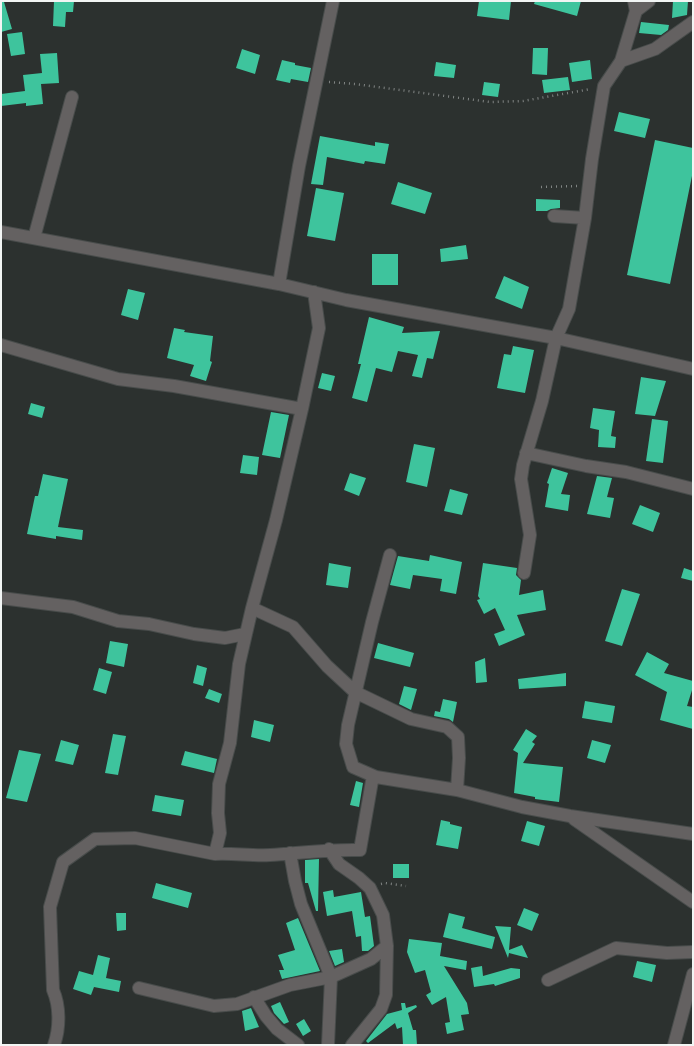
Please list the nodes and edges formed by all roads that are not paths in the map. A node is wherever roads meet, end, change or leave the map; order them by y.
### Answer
1 (333, 1) edge
2 (649, 1) edge
3 (635, 6) edge
4 (693, 22) edge
5 (621, 61) junction
6 (72, 97) dead end
7 (554, 216) dead end
8 (585, 218) junction
9 (1, 232) edge
10 (34, 238) junction
11 (280, 284) junction
12 (314, 292) junction
13 (556, 338) junction
14 (1, 345) edge
15 (693, 368) edge
16 (302, 409) junction
17 (526, 453) junction
18 (693, 489) edge
19 (390, 555) dead end
20 (524, 573) dead end
21 (1, 598) edge
22 (252, 608) junction
23 (245, 634) junction
24 (355, 692) junction
25 (376, 777) junction
26 (457, 790) junction
27 (570, 816) junction
28 (693, 834) edge
29 (329, 849) junction
30 (290, 853) junction
31 (215, 854) junction
32 (693, 902) edge
33 (387, 946) junction
34 (693, 952) edge
35 (693, 974) edge
36 (330, 977) junction
37 (548, 980) dead end
38 (139, 988) dead end
39 (254, 997) junction
40 (54, 1045) edge
41 (298, 1045) edge
42 (328, 1045) edge
43 (352, 1045) edge
44 (674, 1045) edge

1 - 11 street
2 - 3 street
3 - 5 street
4 - 5 street
5 - 8 street
6 - 10 street
7 - 8 street
8 - 13 street
9 - 10 street
10 - 11 street
11 - 12 street
12 - 13 street
12 - 16 street
13 - 15 street
13 - 17 street
14 - 16 street
16 - 22 street
17 - 18 street
17 - 20 street
19 - 24 street
21 - 23 street
22 - 23 street
22 - 24 street
23 - 31 street
24 - 25 street
24 - 26 street
25 - 26 street
25 - 29 street
26 - 27 street
27 - 28 street
27 - 32 street
29 - 30 street
29 - 33 street
30 - 31 street
30 - 36 street
31 - 40 street
33 - 36 street
33 - 43 street
34 - 37 street
35 - 44 street
36 - 39 street
36 - 42 street
38 - 39 street
39 - 41 street

